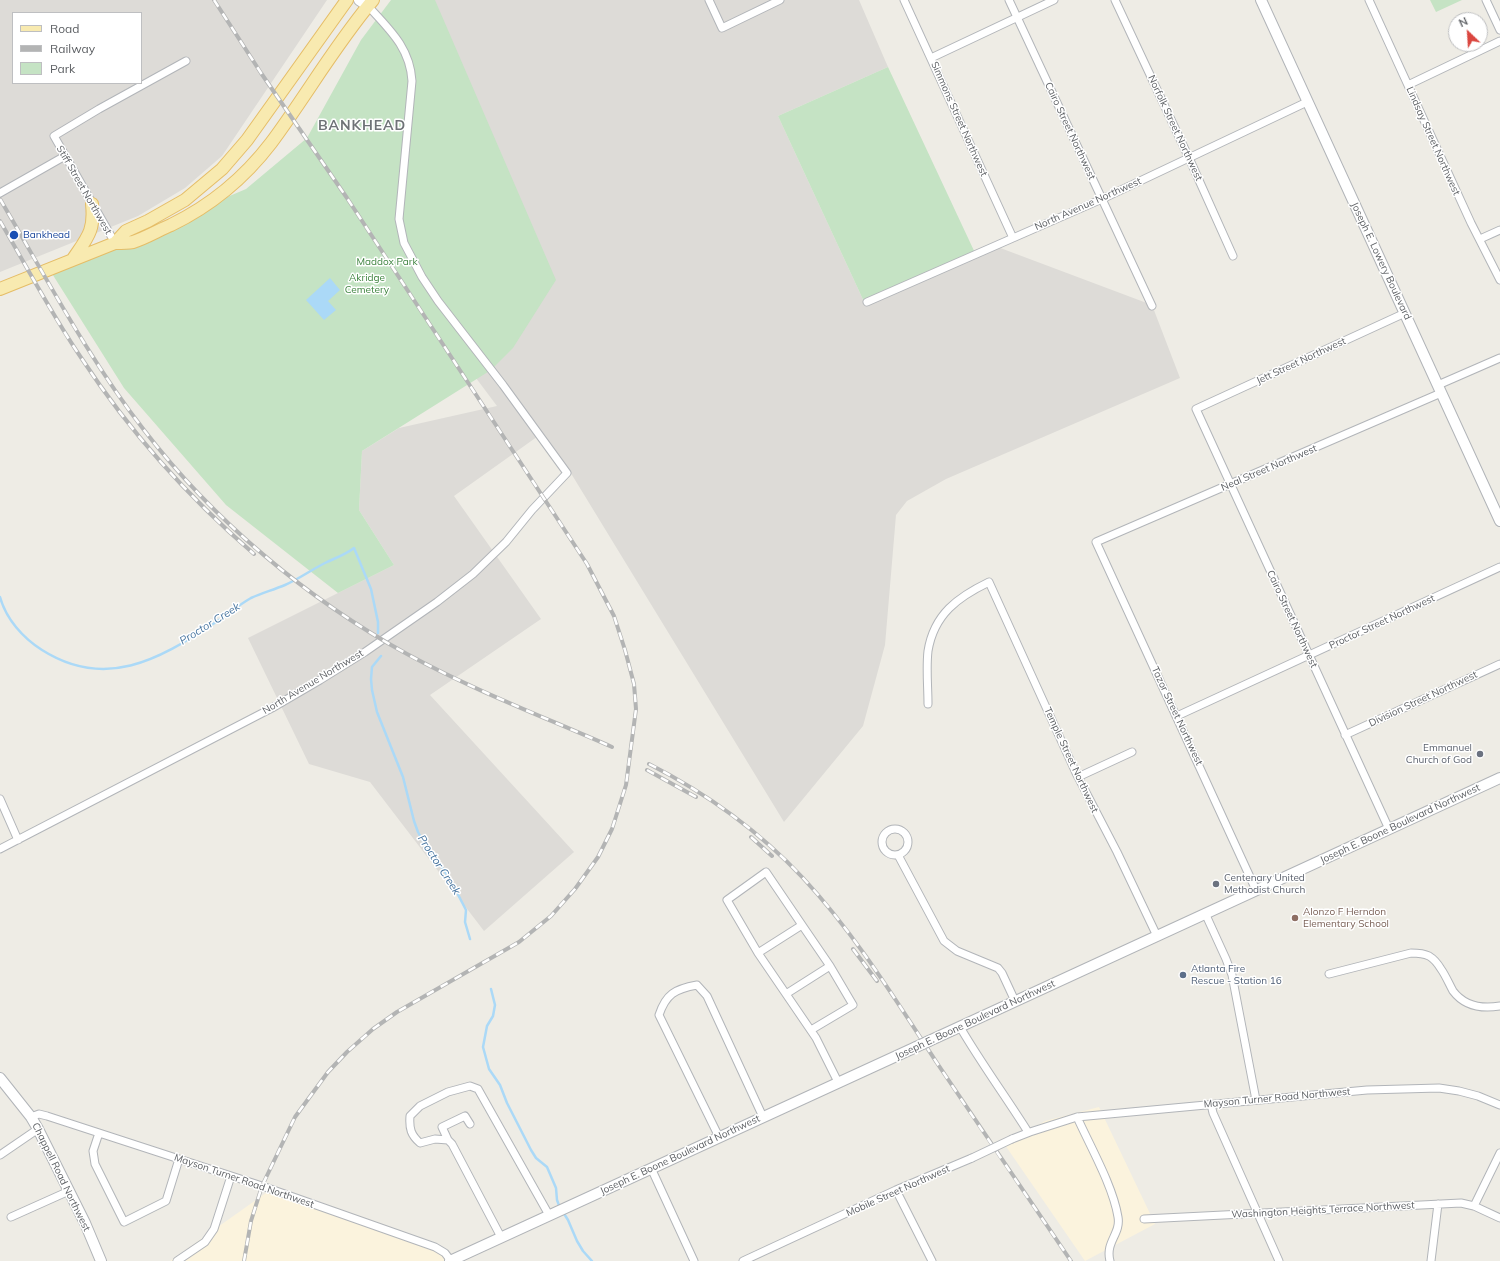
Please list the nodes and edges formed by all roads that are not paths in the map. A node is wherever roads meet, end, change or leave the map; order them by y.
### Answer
1 (347, 0) edge
2 (709, 0) edge
3 (780, 0) edge
4 (904, 0) edge
5 (1009, 0) edge
6 (1054, 0) edge
7 (1115, 0) edge
8 (1261, 0) edge
9 (1369, 0) edge
10 (1486, 0) edge
11 (367, 2) edge
12 (1016, 18) junction
13 (1500, 30) edge
14 (1500, 41) edge
15 (931, 58) junction
16 (186, 61) dead end
17 (1408, 84) junction
18 (1307, 102) junction
19 (64, 156) junction
20 (1189, 158) junction
21 (0, 193) edge
22 (1102, 199) junction
23 (92, 204) junction
24 (1500, 230) edge
25 (1013, 238) junction
26 (1480, 239) junction
27 (115, 243) junction
28 (1233, 256) dead end
29 (73, 259) junction
30 (1500, 280) edge
31 (0, 289) edge
32 (867, 302) dead end
33 (1152, 306) dead end
34 (1405, 313) junction
35 (1500, 358) edge
36 (1440, 389) junction
37 (1196, 409) joint
38 (1231, 484) junction
39 (1500, 521) edge
40 (1096, 542) joint
41 (1500, 568) edge
42 (1309, 655) junction
43 (1500, 664) edge
44 (928, 704) dead end
45 (1177, 716) junction
46 (1345, 735) junction
47 (1132, 752) dead end
48 (1078, 777) junction
49 (1500, 778) edge
50 (0, 799) edge
51 (1389, 829) junction
52 (18, 840) junction
53 (0, 849) edge
54 (898, 855) dead end
55 (1256, 890) junction
56 (1205, 914) junction
57 (802, 925) junction
58 (1157, 936) junction
59 (758, 953) junction
60 (830, 966) junction
61 (1330, 974) dead end
62 (786, 994) junction
63 (1015, 1001) junction
64 (1500, 1006) edge
65 (960, 1027) junction
66 (811, 1030) junction
67 (0, 1078) edge
68 (838, 1082) junction
69 (1256, 1100) junction
70 (1211, 1104) junction
71 (1500, 1105) edge
72 (763, 1116) junction
73 (1077, 1116) junction
74 (31, 1117) junction
75 (470, 1124) dead end
76 (1054, 1124) joint
77 (38, 1129) junction
78 (1028, 1132) junction
79 (99, 1133) junction
80 (719, 1137) junction
81 (448, 1140) junction
82 (1500, 1153) edge
83 (0, 1155) edge
84 (179, 1159) junction
85 (651, 1168) junction
86 (231, 1176) junction
87 (896, 1190) junction
88 (69, 1191) junction
89 (1438, 1204) junction
90 (1474, 1206) junction
91 (1258, 1213) junction
92 (552, 1214) junction
93 (12, 1217) dead end
94 (1500, 1218) edge
95 (1144, 1219) dead end
96 (502, 1237) junction
97 (100, 1261) edge
98 (177, 1261) edge
99 (451, 1261) edge
100 (694, 1261) edge
101 (743, 1261) edge
102 (932, 1261) edge
103 (1110, 1261) edge
104 (1279, 1261) edge
105 (1431, 1261) edge

1 - 27 main road
2 - 3 street
4 - 15 street, Simmons Street Northwest
5 - 12 street, Cairo Street Northwest
6 - 12 street
7 - 20 street, Norfolk Street Northwest
8 - 18 main road, Joseph E. Lowery Boulevard
9 - 17 street, Lindsay Street Northwest
10 - 13 street
11 - 27 main road
11 - 52 street, North Avenue Northwest
12 - 15 street
12 - 22 street, Cairo Street Northwest
14 - 17 street
15 - 25 street, Simmons Street Northwest
16 - 19 street, Stiff Street Northwest
17 - 26 street, Lindsay Street Northwest
18 - 20 street, North Avenue Northwest
18 - 34 main road, Joseph E. Lowery Boulevard
19 - 21 street
19 - 23 street, Stiff Street Northwest
20 - 22 street, North Avenue Northwest
20 - 28 street, Norfolk Street Northwest
22 - 25 street, North Avenue Northwest
22 - 33 street, Cairo Street Northwest
23 - 27 street, Stiff Street Northwest
23 - 29 main road
24 - 26 street
25 - 32 street, North Avenue Northwest
26 - 30 street, Lindsay Street Northwest
27 - 29 main road
29 - 31 main road
34 - 36 main road, Joseph E. Lowery Boulevard
34 - 37 street, Jett Street Northwest
35 - 36 street, Neal Street Northwest
36 - 38 street, Neal Street Northwest
36 - 39 main road, Joseph E. Lowery Boulevard
37 - 38 street, Cairo Street Northwest
38 - 40 street, Neal Street Northwest
38 - 42 street, Cairo Street Northwest
40 - 45 street, Tazor Street Northwest
41 - 42 street, Proctor Street Northwest
42 - 45 street, Proctor Street Northwest
42 - 46 street, Cairo Street Northwest
43 - 46 street, Division Street Northwest
44 - 48 street, Temple Street Northwest
45 - 55 street, Tazor Street Northwest
46 - 51 street, Cairo Street Northwest
47 - 48 street
48 - 58 street, Temple Street Northwest
49 - 51 main road, Joseph E. Boone Boulevard Northwest
50 - 52 street
51 - 55 main road, Joseph E. Boone Boulevard Northwest
52 - 53 street, North Avenue Northwest
54 - 63 street
55 - 56 main road, Joseph E. Boone Boulevard Northwest
56 - 58 main road, Joseph E. Boone Boulevard Northwest
56 - 69 street
57 - 59 street
57 - 59 street
57 - 60 street
58 - 63 main road, Joseph E. Boone Boulevard Northwest
59 - 62 street
60 - 62 street
60 - 66 street
61 - 64 street
62 - 66 street
63 - 65 main road, Joseph E. Boone Boulevard Northwest
65 - 68 main road, Joseph E. Boone Boulevard Northwest, bridge
65 - 78 street
66 - 68 street
67 - 74 main road, Chappell Road Northwest
68 - 72 main road, Joseph E. Boone Boulevard Northwest
69 - 70 street, Mayson Turner Road Northwest
69 - 71 street, Mayson Turner Road Northwest
70 - 73 street, Mayson Turner Road Northwest
70 - 91 street
72 - 80 main road, Joseph E. Boone Boulevard Northwest
72 - 80 street
73 - 76 street, Mayson Turner Road Northwest
73 - 103 street
74 - 77 main road, Chappell Road Northwest
74 - 79 street, Mayson Turner Road Northwest
75 - 81 street
76 - 78 street, Mobile Street Northwest
77 - 83 street
77 - 88 main road, Chappell Road Northwest
78 - 87 street, Mobile Street Northwest, bridge
79 - 84 street, Mayson Turner Road Northwest
79 - 84 street
80 - 85 main road, Joseph E. Boone Boulevard Northwest
81 - 92 street
81 - 96 street
82 - 90 street
84 - 86 street, Mayson Turner Road Northwest
85 - 92 main road, Joseph E. Boone Boulevard Northwest
85 - 100 street
86 - 98 street
86 - 99 street, Mayson Turner Road Northwest
87 - 101 street, Mobile Street Northwest
87 - 102 street
88 - 93 street
88 - 97 main road, Chappell Road Northwest
89 - 90 street, Washington Heights Terrace Northwest
89 - 91 street, Washington Heights Terrace Northwest
89 - 105 street
90 - 94 street, Washington Heights Terrace Northwest
91 - 95 street, Washington Heights Terrace Northwest
91 - 104 street
92 - 96 main road, Joseph E. Boone Boulevard Northwest
96 - 99 main road, Joseph E. Boone Boulevard Northwest

